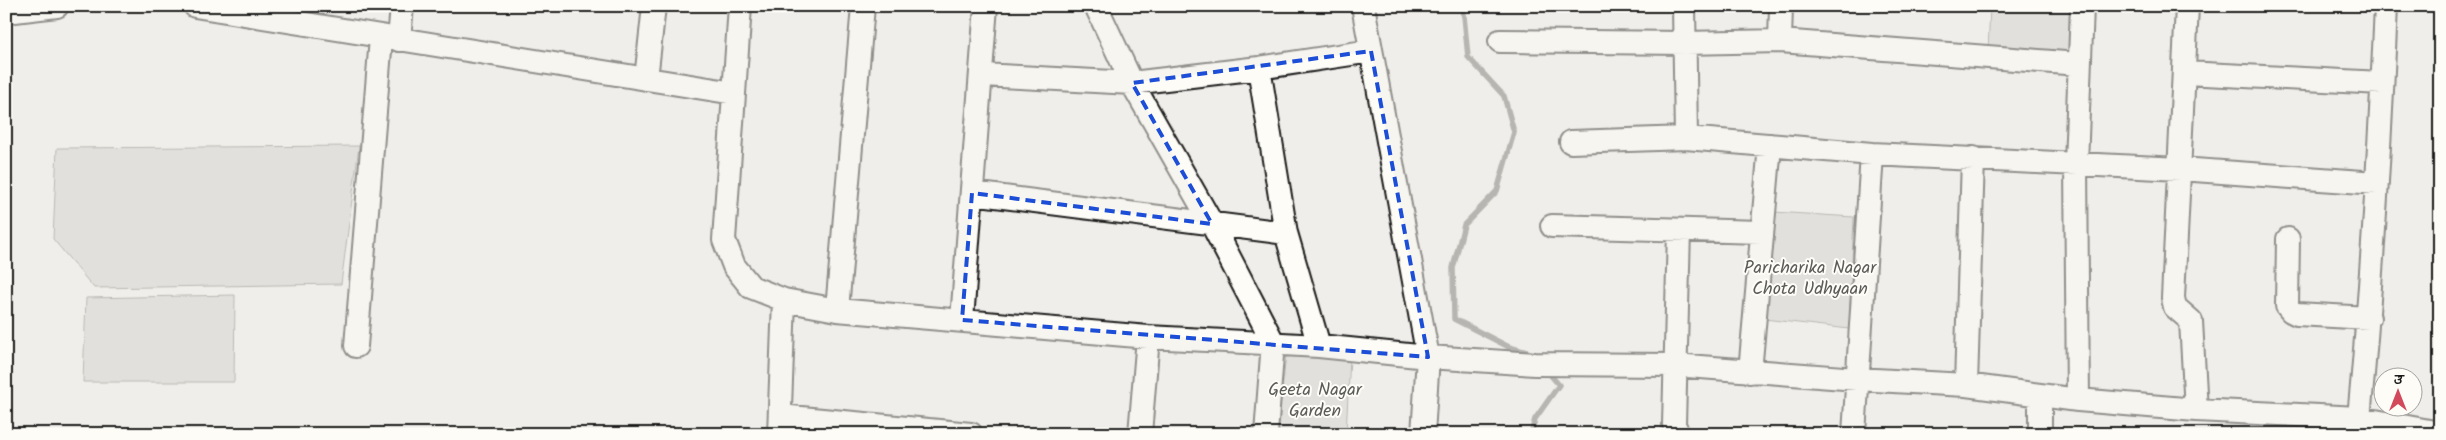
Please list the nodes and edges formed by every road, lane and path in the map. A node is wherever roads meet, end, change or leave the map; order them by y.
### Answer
1 (58, 6) edge
2 (196, 6) edge
3 (402, 6) edge
4 (654, 6) edge
5 (740, 6) edge
6 (863, 6) edge
7 (986, 6) edge
8 (1096, 6) edge
9 (1363, 6) edge
10 (1684, 6) edge
11 (1781, 6) edge
12 (2082, 6) edge
13 (2187, 6) edge
14 (2386, 6) edge
15 (6, 12) edge
16 (390, 39) junction
17 (1500, 41) dead end
18 (1780, 41) junction
19 (1685, 43) junction
20 (1372, 51) junction
21 (2079, 64) junction
22 (1259, 68) junction
23 (2184, 73) junction
24 (982, 75) junction
25 (646, 79) junction
26 (1132, 83) junction
27 (2382, 83) junction
28 (734, 93) junction
29 (1686, 138) junction
30 (1571, 142) dead end
31 (1770, 146) junction
32 (1872, 154) junction
33 (1973, 158) junction
34 (2076, 164) junction
35 (2180, 169) junction
36 (2377, 183) junction
37 (972, 193) junction
38 (1212, 224) junction
39 (1552, 226) dead end
40 (1679, 230) junction
41 (1761, 232) junction
42 (1286, 233) junction
43 (2288, 239) dead end
44 (784, 300) junction
45 (838, 310) junction
46 (2369, 318) junction
47 (962, 320) junction
48 (1148, 337) junction
49 (1273, 342) junction
50 (356, 346) dead end
51 (1319, 346) junction
52 (1428, 357) junction
53 (1674, 365) junction
54 (1750, 372) junction
55 (1857, 379) junction
56 (1966, 385) junction
57 (2040, 394) junction
58 (2078, 400) junction
59 (2196, 410) junction
60 (2359, 418) junction
61 (779, 425) edge
62 (2440, 433) edge
63 (971, 434) edge
64 (1140, 434) edge
65 (1266, 434) edge
66 (1423, 434) edge
67 (1678, 434) edge
68 (1854, 434) edge
69 (2040, 434) edge

1 - 15 street
2 - 16 street
3 - 16 street
4 - 25 street
5 - 28 street
6 - 45 street
7 - 24 street
8 - 26 street
9 - 20 street
10 - 19 street
11 - 18 street
12 - 21 street
13 - 23 street
14 - 27 street
16 - 25 street
16 - 50 street
17 - 19 street
18 - 19 street
18 - 21 street
19 - 29 street
20 - 22 street
20 - 52 street
21 - 34 street
22 - 26 street
22 - 42 street
23 - 27 street
23 - 35 street
24 - 26 street
24 - 37 street
25 - 28 street
26 - 38 street
27 - 36 street
28 - 44 street
29 - 30 street
29 - 31 street
31 - 32 street
31 - 41 street
32 - 33 street
32 - 55 street
33 - 34 street
33 - 56 street
34 - 35 street
34 - 58 street
35 - 36 street
35 - 59 street
36 - 46 street
37 - 38 street
37 - 47 street
38 - 42 street
38 - 49 street
39 - 40 street
40 - 41 street
40 - 53 street
41 - 54 street
42 - 51 street
43 - 46 street
44 - 45 street
44 - 61 street
45 - 47 street
46 - 60 street
47 - 48 street
48 - 49 street
48 - 64 street
49 - 51 street
49 - 65 street
51 - 52 street
52 - 53 street
52 - 66 street
53 - 54 street
53 - 67 street
54 - 55 street
55 - 56 street
55 - 68 street
56 - 57 street
57 - 58 street
57 - 69 street
58 - 59 street
59 - 60 street
60 - 62 street
61 - 63 street

